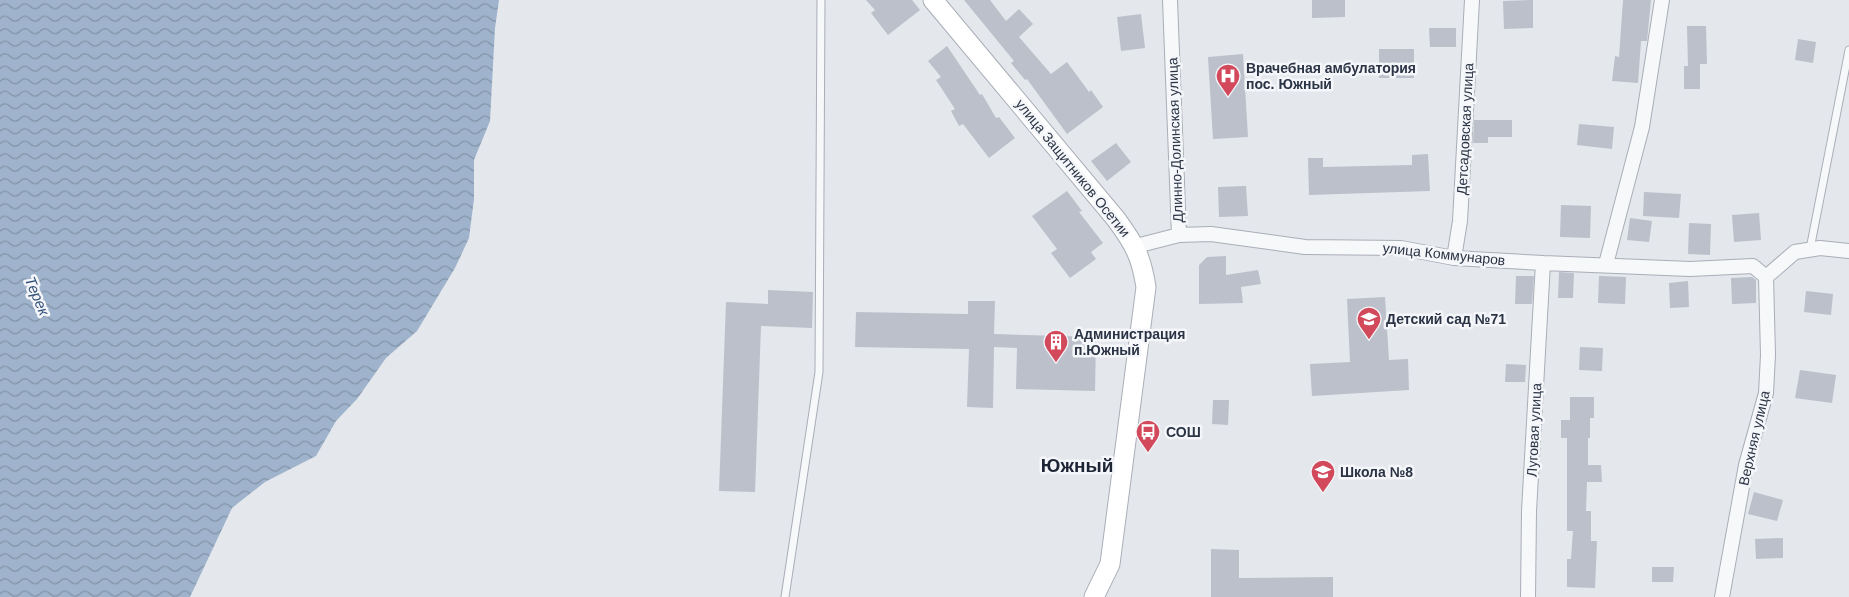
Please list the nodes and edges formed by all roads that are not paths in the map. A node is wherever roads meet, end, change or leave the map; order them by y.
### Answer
1 (820, 0) edge
2 (1170, 0) edge
3 (1472, 0) edge
4 (1662, 0) edge
5 (938, 4) edge
6 (1849, 50) edge
7 (1179, 235) junction
8 (1136, 246) junction
9 (1810, 250) junction
10 (1849, 251) edge
11 (1454, 258) junction
12 (1543, 263) junction
13 (1606, 264) junction
14 (1766, 277) junction
15 (786, 597) edge
16 (1094, 597) edge
17 (1528, 597) edge
18 (1722, 597) edge

1 - 15 lane
2 - 7 street, Длинно-Долинская улица
3 - 11 street, Детсадовская улица
4 - 13 street
5 - 8 street, улица Защитников Осетии
6 - 9 lane
7 - 8 street, Длинно-Долинская улица
7 - 11 street, улица Коммунаров
8 - 16 street, улица Защитников Осетии
9 - 10 street
9 - 14 street
11 - 12 street, улица Коммунаров
12 - 13 street, улица Коммунаров
12 - 17 street, Луговая улица
13 - 14 street, улица Коммунаров
14 - 18 street, Верхняя улица

